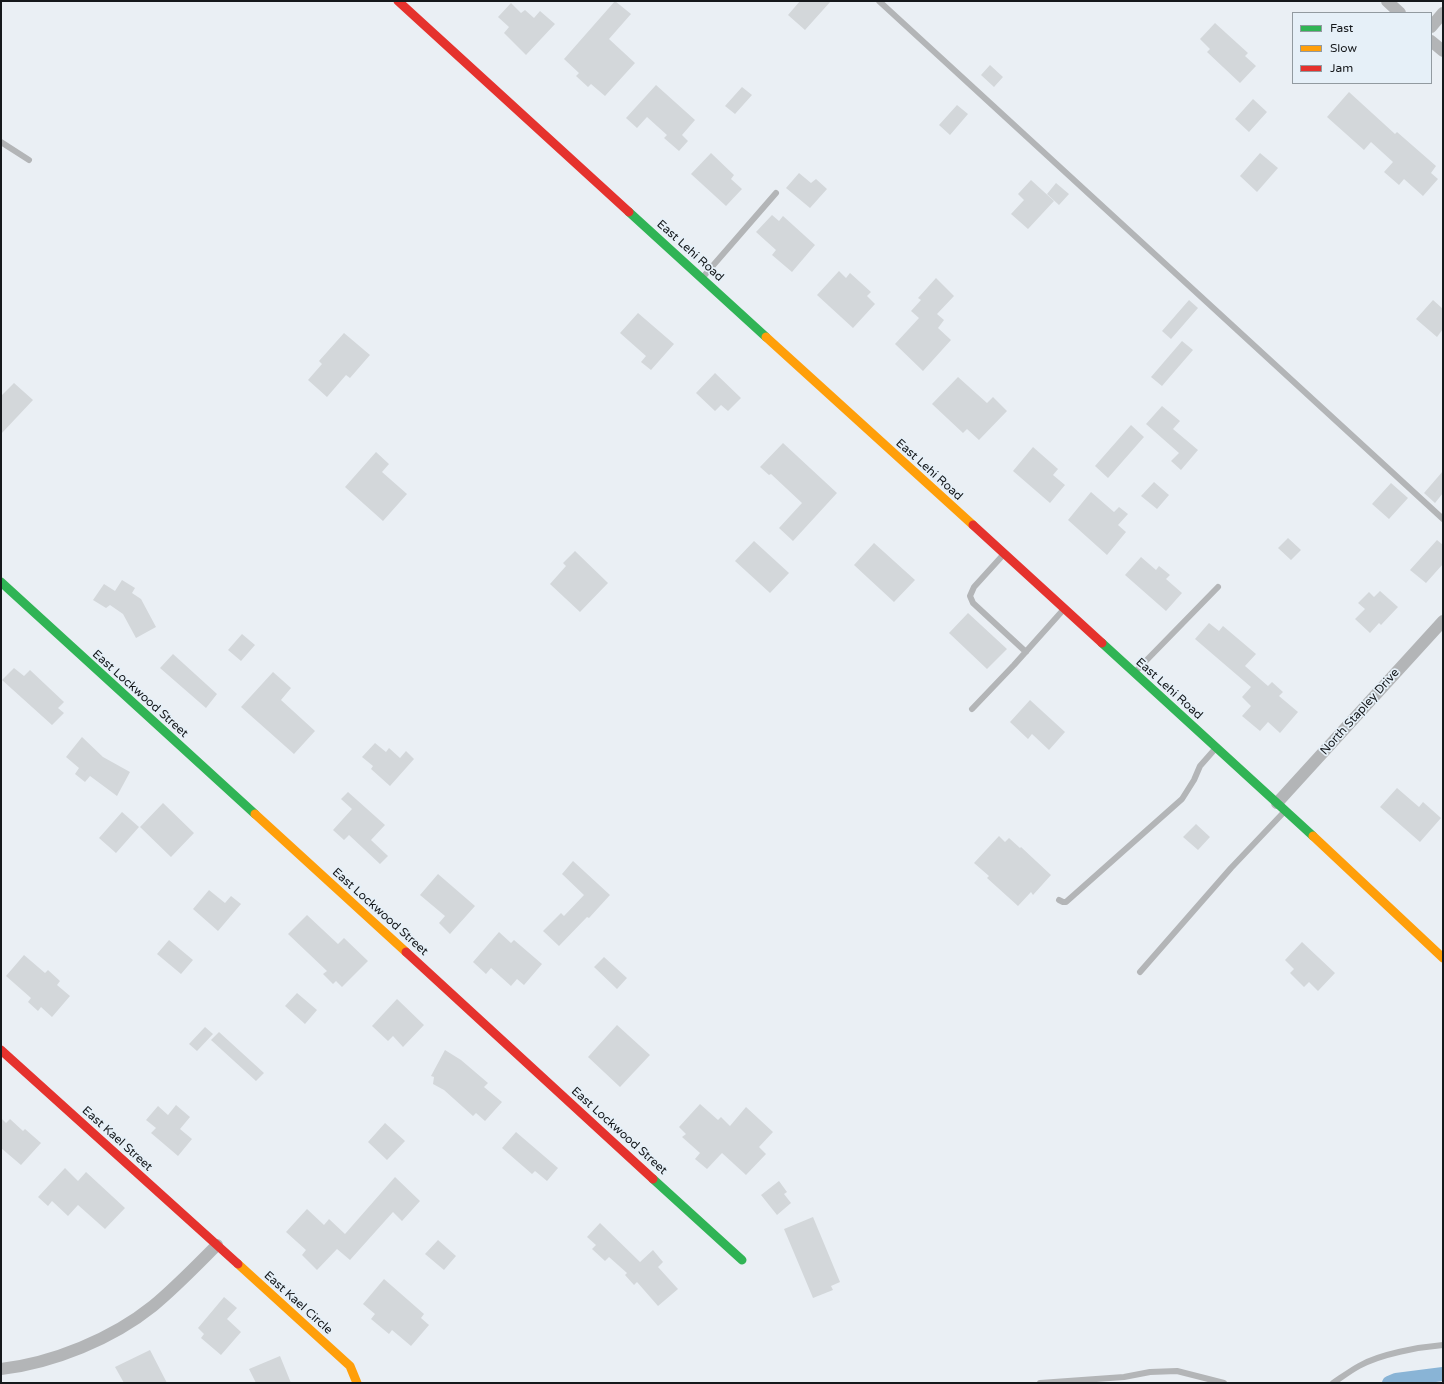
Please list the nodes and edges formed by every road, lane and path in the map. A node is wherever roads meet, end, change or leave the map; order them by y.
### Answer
1 (398, 1) edge
2 (879, 1) edge
3 (1387, 1) edge
4 (1399, 12) edge
5 (1443, 13) edge
6 (1432, 26) edge
7 (1432, 41) edge
8 (1443, 51) edge
9 (1, 142) edge
10 (29, 160) dead end
11 (776, 193) dead end
12 (702, 278) junction
13 (1443, 519) edge
14 (1004, 554) junction
15 (1, 582) edge
16 (1218, 587) dead end
17 (1064, 609) junction
18 (1443, 621) edge
19 (1026, 652) junction
20 (1134, 673) junction
21 (972, 709) dead end
22 (1216, 748) junction
23 (1281, 807) junction
24 (1059, 900) dead end
25 (1443, 958) edge
26 (1140, 972) dead end
27 (1, 1050) edge
28 (217, 1245) junction
29 (742, 1260) dead end
30 (1443, 1345) edge
31 (1, 1369) edge
32 (357, 1383) edge
33 (1040, 1383) edge
34 (1224, 1383) edge
35 (1334, 1383) edge

1 - 12 street, East Lehi Road
2 - 13 lane
3 - 4 street
5 - 6 street
7 - 8 street
9 - 10 lane
11 - 12 lane
12 - 14 street, East Lehi Road
14 - 17 street, East Lehi Road
14 - 19 lane
15 - 29 street, East Lockwood Street
16 - 20 lane
17 - 19 lane
17 - 20 street, East Lehi Road
18 - 23 street, North Stapley Drive
19 - 21 lane
20 - 22 street, East Lehi Road
22 - 23 street, East Lehi Road
22 - 24 lane
23 - 25 street, East Lehi Road
23 - 26 lane
27 - 28 street, East Kael Street
28 - 31 street
28 - 32 street, East Kael Circle
30 - 35 lane
33 - 34 lane

